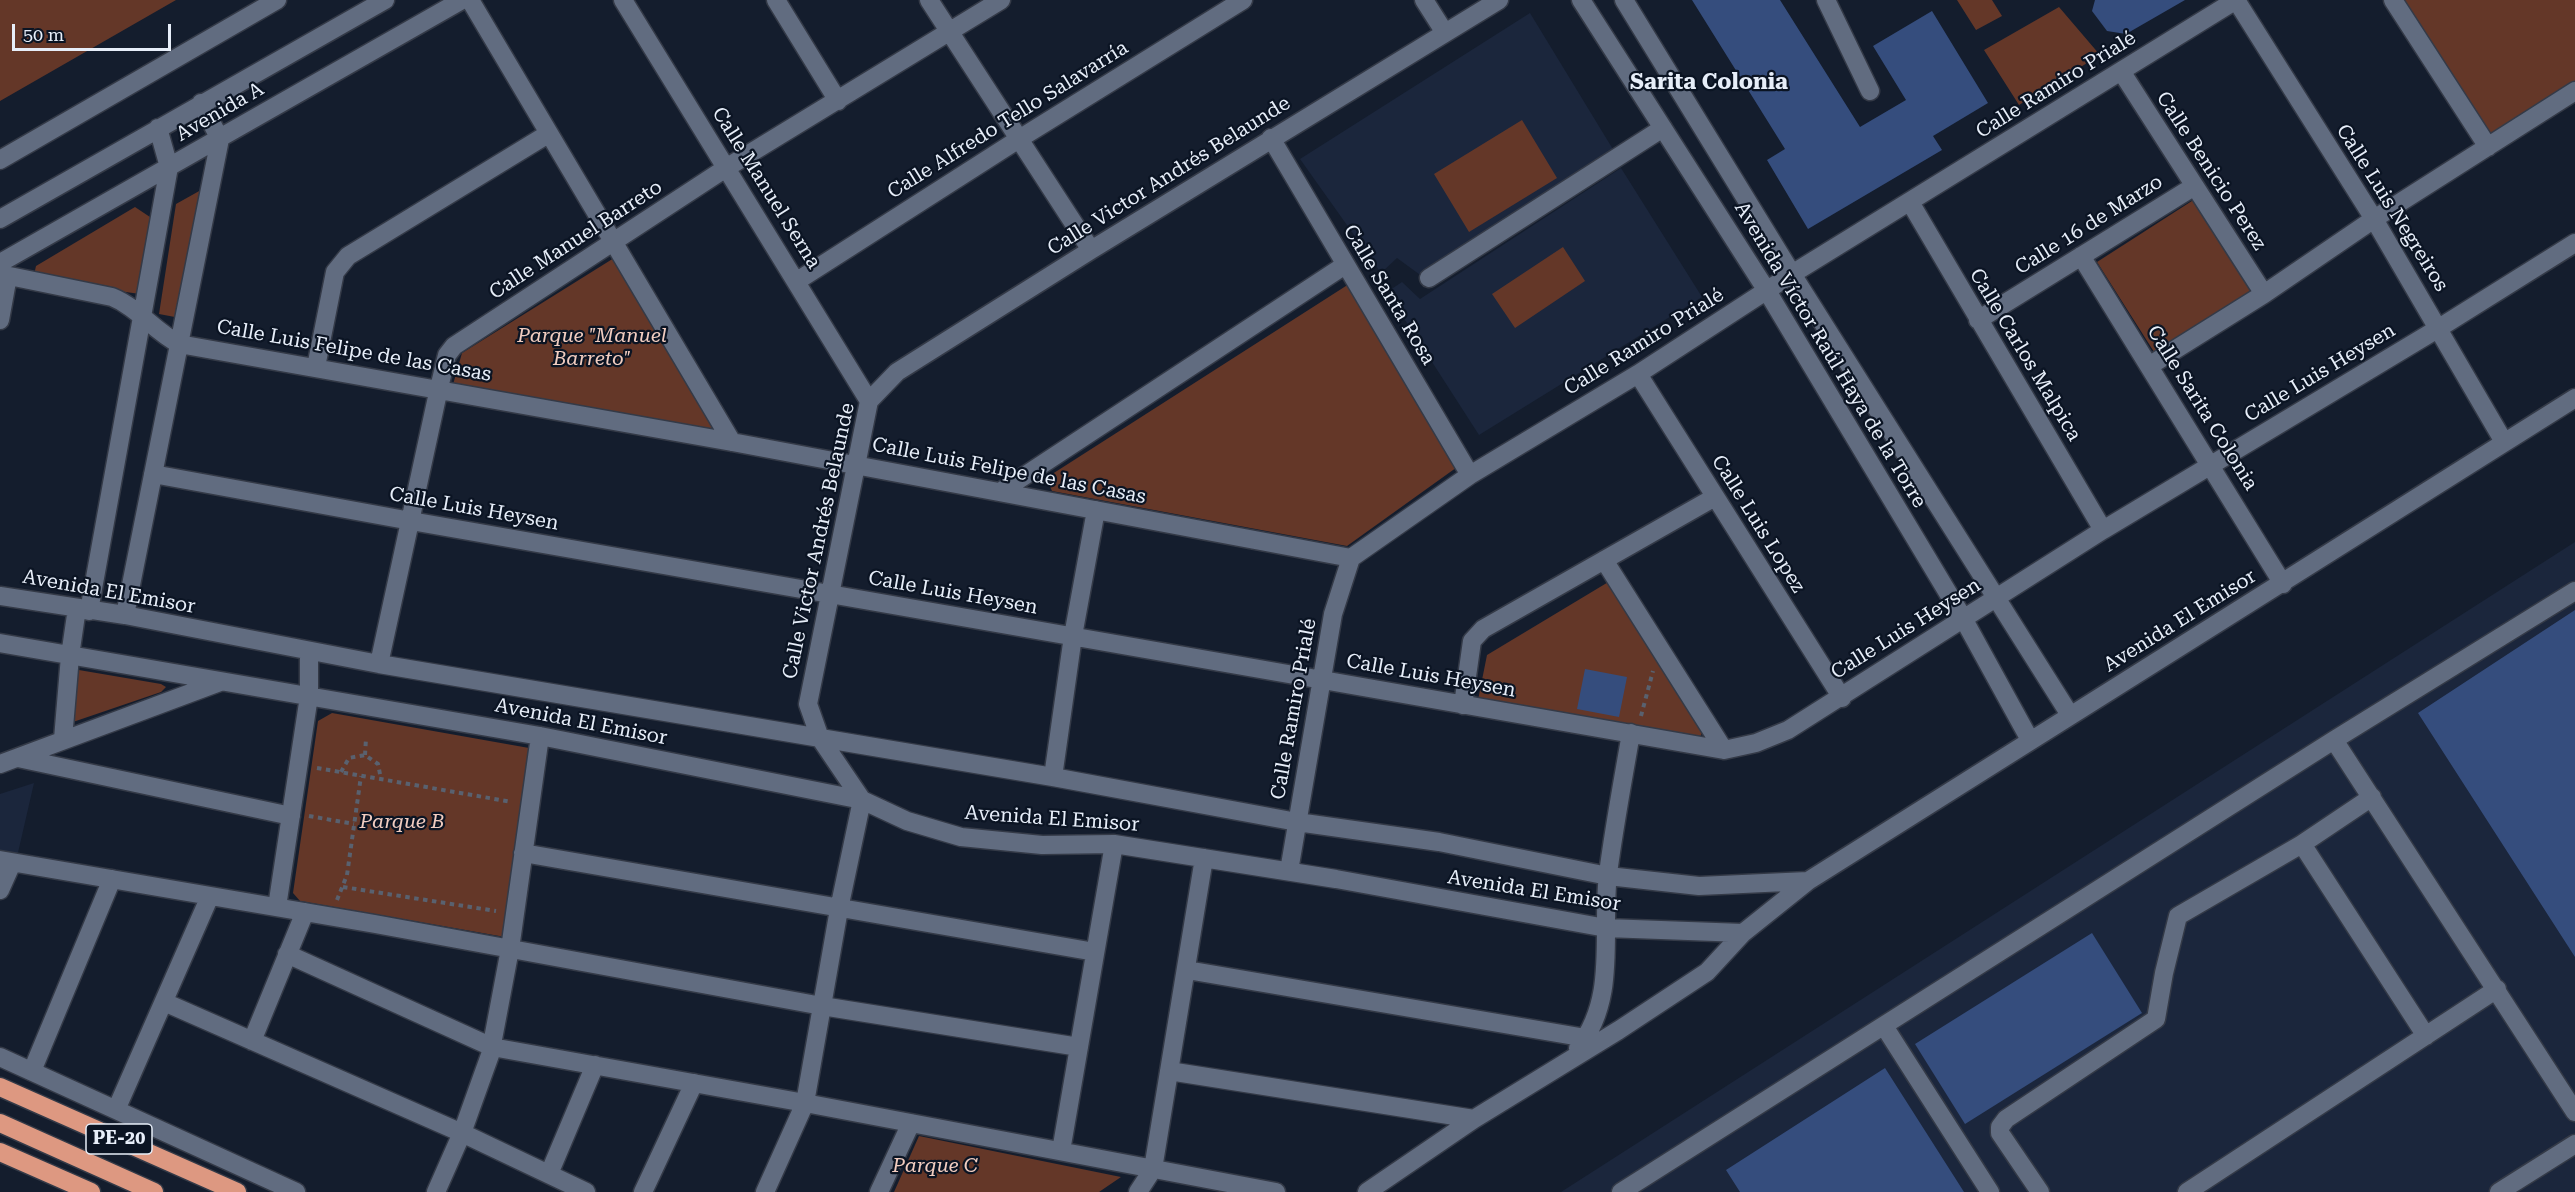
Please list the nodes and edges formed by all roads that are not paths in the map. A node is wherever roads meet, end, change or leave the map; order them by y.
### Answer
1 (277, 0) edge
2 (385, 0) edge
3 (462, 0) edge
4 (470, 0) edge
5 (623, 0) edge
6 (776, 0) edge
7 (929, 0) edge
8 (1001, 0) edge
9 (1243, 0) edge
10 (1424, 0) edge
11 (1498, 0) edge
12 (1581, 0) edge
13 (1624, 0) edge
14 (1826, 0) edge
15 (2236, 0) edge
16 (2393, 0) edge
17 (949, 32) junction
18 (1445, 33) junction
19 (2121, 71) junction
20 (2575, 91) edge
21 (1870, 92) dead end
22 (838, 101) junction
23 (201, 103) junction
24 (158, 128) junction
25 (1663, 128) junction
26 (548, 134) junction
27 (1271, 138) junction
28 (220, 139) junction
29 (1019, 139) junction
30 (2488, 147) junction
31 (0, 159) edge
32 (169, 168) junction
33 (726, 168) junction
34 (2193, 187) junction
35 (1910, 202) junction
36 (0, 219) edge
37 (2374, 219) junction
38 (614, 243) junction
39 (2575, 243) edge
40 (1091, 250) junction
41 (2082, 256) junction
42 (1345, 265) junction
43 (3, 271) edge
44 (1792, 274) junction
45 (1429, 278) dead end
46 (796, 280) junction
47 (1767, 291) junction
48 (2264, 294) junction
49 (141, 317) junction
50 (0, 320) edge
51 (1978, 320) junction
52 (2439, 328) junction
53 (179, 344) junction
54 (2149, 366) junction
55 (316, 367) junction
56 (1638, 374) junction
57 (439, 388) junction
58 (2575, 398) edge
59 (869, 401) junction
60 (732, 442) junction
61 (2504, 442) junction
62 (856, 465) junction
63 (2210, 465) junction
64 (153, 474) junction
65 (1470, 475) junction
66 (1000, 492) junction
67 (1715, 497) junction
68 (1096, 510) junction
69 (411, 521) junction
70 (2103, 530) junction
71 (1351, 558) junction
72 (1604, 560) junction
73 (2283, 584) junction
74 (2575, 591) edge
75 (831, 595) junction
76 (0, 596) edge
77 (1998, 598) junction
78 (83, 610) junction
79 (125, 615) junction
80 (1963, 618) junction
81 (1073, 636) junction
82 (0, 644) edge
83 (309, 651) junction
84 (70, 656) junction
85 (379, 664) junction
86 (221, 681) junction
87 (1323, 681) junction
88 (309, 696) junction
89 (1842, 698) junction
90 (1463, 705) junction
91 (2070, 716) junction
92 (1635, 728) junction
93 (540, 736) junction
94 (820, 738) junction
95 (63, 739) junction
96 (2030, 740) junction
97 (2334, 740) junction
98 (1724, 750) junction
99 (18, 758) junction
100 (0, 764) edge
101 (1053, 777) junction
102 (2372, 797) junction
103 (862, 800) junction
104 (300, 816) junction
105 (1297, 822) junction
106 (1114, 844) junction
107 (2302, 844) junction
108 (523, 853) junction
109 (1204, 858) junction
110 (6, 861) edge
111 (1289, 872) junction
112 (1608, 876) junction
113 (112, 879) junction
114 (1808, 881) junction
115 (0, 890) edge
116 (210, 896) junction
117 (277, 907) junction
118 (839, 909) junction
119 (304, 912) junction
120 (1606, 928) junction
121 (1743, 933) junction
122 (510, 949) junction
123 (1095, 952) junction
124 (287, 954) junction
125 (1187, 970) junction
126 (2497, 989) junction
127 (164, 1002) junction
128 (822, 1006) junction
129 (1884, 1026) junction
130 (2426, 1036) junction
131 (1586, 1038) junction
132 (252, 1041) junction
133 (492, 1047) junction
134 (1079, 1047) junction
135 (0, 1057) edge
136 (1569, 1060) junction
137 (596, 1065) junction
138 (32, 1071) junction
139 (1169, 1071) junction
140 (694, 1083) junction
141 (0, 1087) edge
142 (805, 1103) junction
143 (116, 1110) junction
144 (2575, 1112) edge
145 (1474, 1119) junction
146 (0, 1123) edge
147 (911, 1123) junction
148 (462, 1133) junction
149 (2575, 1144) edge
150 (1061, 1151) junction
151 (0, 1152) edge
152 (1153, 1169) junction
153 (549, 1174) junction
154 (91, 1192) edge
155 (154, 1192) edge
156 (237, 1192) edge
157 (296, 1192) edge
158 (436, 1192) edge
159 (586, 1192) edge
160 (643, 1192) edge
161 (765, 1192) edge
162 (879, 1192) edge
163 (1138, 1192) edge
164 (1275, 1192) edge
165 (1367, 1192) edge
166 (1621, 1192) edge
167 (1990, 1192) edge
168 (2040, 1192) edge
169 (2187, 1192) edge
170 (2499, 1192) edge

1 - 31 street
2 - 23 street, Avenida A
3 - 28 street, Avenida A
4 - 26 street
5 - 33 street, Calle Manuel Serna
6 - 22 street
7 - 17 street
8 - 17 street, Calle Manuel Barreto
9 - 29 street, Calle Alfredo Tello Salavarría
10 - 18 street
11 - 18 street, Calle Victor Andrés Belaunde
12 - 25 street, Avenida Víctor Raúl Haya de la Torre
13 - 44 street, Avenida Víctor Raúl Haya de la Torre
14 - 21 street
15 - 19 street, Calle Ramiro Prialé
15 - 37 street, Calle Luis Negreiros
16 - 30 street
17 - 22 street, Calle Manuel Barreto
17 - 29 street
18 - 27 street, Calle Victor Andrés Belaunde
19 - 34 street, Calle Benicio Perez
19 - 35 street, Calle Ramiro Prialé
20 - 30 street
22 - 33 street, Calle Manuel Barreto
23 - 24 street, Avenida A
23 - 28 street
24 - 32 street
24 - 36 street, Avenida A
25 - 45 street
25 - 47 street, Avenida Víctor Raúl Haya de la Torre
26 - 38 street
26 - 55 street
27 - 40 street, Calle Victor Andrés Belaunde
27 - 42 street, Calle Santa Rosa
28 - 32 street, Avenida A
28 - 53 street
29 - 40 street
29 - 46 street, Calle Alfredo Tello Salavarría
30 - 37 street
32 - 43 street, Avenida A
32 - 49 street
33 - 38 street, Calle Manuel Barreto
33 - 46 street, Calle Manuel Serna
34 - 41 street, Calle 16 de Marzo
34 - 48 street, Calle Benicio Perez
35 - 44 street, Calle Ramiro Prialé
35 - 51 street, Calle Carlos Malpica
37 - 48 street
37 - 52 street, Calle Luis Negreiros
38 - 57 street, Calle Manuel Barreto
38 - 60 street
39 - 52 street, Calle Luis Heysen
40 - 59 street, Calle Victor Andrés Belaunde
41 - 51 street, Calle 16 de Marzo
41 - 54 street, Calle Sarita Colonia
42 - 65 street, Calle Santa Rosa
42 - 66 street
43 - 49 street, Calle Luis Felipe de las Casas
43 - 50 street
44 - 47 street, Calle Ramiro Prialé
44 - 77 street, Avenida Víctor Raúl Haya de la Torre
46 - 59 street, Calle Manuel Serna
47 - 56 street, Calle Ramiro Prialé
47 - 80 street, Avenida Víctor Raúl Haya de la Torre
48 - 54 street
49 - 53 street, Calle Luis Felipe de las Casas
49 - 78 street
51 - 70 street, Calle Carlos Malpica
52 - 61 street, Calle Luis Negreiros
52 - 63 street, Calle Luis Heysen
53 - 55 street, Calle Luis Felipe de las Casas
53 - 64 street
54 - 63 street, Calle Sarita Colonia
55 - 57 street, Calle Luis Felipe de las Casas
56 - 65 street, Calle Ramiro Prialé
56 - 67 street, Calle Luis Lopez
57 - 60 street, Calle Luis Felipe de las Casas
57 - 69 street, Calle Manuel Barreto
58 - 61 street, Avenida El Emisor
59 - 62 street, Calle Victor Andrés Belaunde
60 - 62 street, Calle Luis Felipe de las Casas
61 - 73 street, Avenida El Emisor
62 - 66 street, Calle Luis Felipe de las Casas
62 - 75 street, Calle Victor Andrés Belaunde
63 - 70 street, Calle Luis Heysen
63 - 73 street, Calle Sarita Colonia
64 - 69 street, Calle Luis Heysen
64 - 79 street
65 - 71 street, Calle Ramiro Prialé
66 - 68 street, Calle Luis Felipe de las Casas
67 - 72 street
67 - 89 street, Calle Luis Lopez
68 - 71 street, Calle Luis Felipe de las Casas
68 - 81 street
69 - 75 street, Calle Luis Heysen
69 - 85 street, Calle Manuel Barreto
70 - 77 street, Calle Luis Heysen
71 - 87 street, Calle Ramiro Prialé
72 - 90 street
72 - 98 street
73 - 91 street, Avenida El Emisor
74 - 97 street
75 - 81 street, Calle Luis Heysen
75 - 94 street, Calle Victor Andrés Belaunde
76 - 78 street, Avenida El Emisor
77 - 80 street, Calle Luis Heysen
77 - 91 street, Avenida Víctor Raúl Haya de la Torre
78 - 79 street, Avenida El Emisor
78 - 84 street
79 - 83 street, Avenida El Emisor
80 - 89 street, Calle Luis Heysen
80 - 96 street, Avenida Víctor Raúl Haya de la Torre
81 - 87 street, Calle Luis Heysen
81 - 101 street
82 - 84 street, Avenida El Emisor
83 - 85 street, Avenida El Emisor
83 - 88 street
84 - 86 street, Avenida El Emisor
84 - 95 street
85 - 94 street, Avenida El Emisor
86 - 88 street, Avenida El Emisor
86 - 95 street
87 - 90 street, Calle Luis Heysen
87 - 105 street, Calle Ramiro Prialé
88 - 93 street, Avenida El Emisor
88 - 104 street
89 - 98 street, Calle Luis Heysen
90 - 92 street, Calle Luis Heysen
91 - 96 street, Avenida El Emisor
92 - 98 street, Calle Luis Heysen
92 - 112 street
93 - 103 street, Avenida El Emisor
93 - 108 street
94 - 101 street, Avenida El Emisor
94 - 103 street, Calle Victor Andrés Belaunde
95 - 99 street
96 - 114 street, Avenida El Emisor
97 - 102 street
97 - 129 street
99 - 100 street
99 - 104 street
101 - 105 street, Avenida El Emisor
102 - 107 street
102 - 126 street
103 - 106 street, Avenida El Emisor
103 - 118 street
104 - 117 street
105 - 111 street, Calle Ramiro Prialé
105 - 112 street, Avenida El Emisor
106 - 109 street, Avenida El Emisor
106 - 123 street
107 - 130 street
107 - 168 street
108 - 118 street
108 - 122 street
109 - 111 street, Avenida El Emisor
109 - 125 street
110 - 113 street
110 - 115 street
111 - 120 street, Avenida El Emisor
112 - 114 street, Avenida El Emisor
112 - 120 street
113 - 116 street
113 - 138 street
114 - 121 street, Avenida El Emisor
116 - 117 street
116 - 127 street
117 - 119 street
118 - 123 street
118 - 128 street
119 - 122 street
119 - 124 street
120 - 121 street, Avenida El Emisor
120 - 131 street
121 - 136 street
122 - 128 street
122 - 133 street
123 - 134 street
124 - 132 street
124 - 133 street
125 - 131 street
125 - 139 street
126 - 130 street
126 - 144 street
127 - 132 street
127 - 143 street
128 - 134 street
128 - 142 street
129 - 166 street
129 - 167 street
130 - 169 street
131 - 136 street
132 - 148 street
133 - 137 street
133 - 148 street
134 - 150 street
135 - 138 street
136 - 145 street
137 - 140 street
137 - 153 street
138 - 143 street
139 - 145 street
139 - 152 street
140 - 142 street
140 - 160 street
141 - 156 highway, PE-20
142 - 147 street
142 - 161 street
143 - 157 street
145 - 165 street
146 - 155 highway
147 - 150 street
147 - 162 street
148 - 153 street
148 - 158 street
149 - 170 street
150 - 152 street
151 - 154 highway
152 - 163 street
152 - 164 street
153 - 159 street

